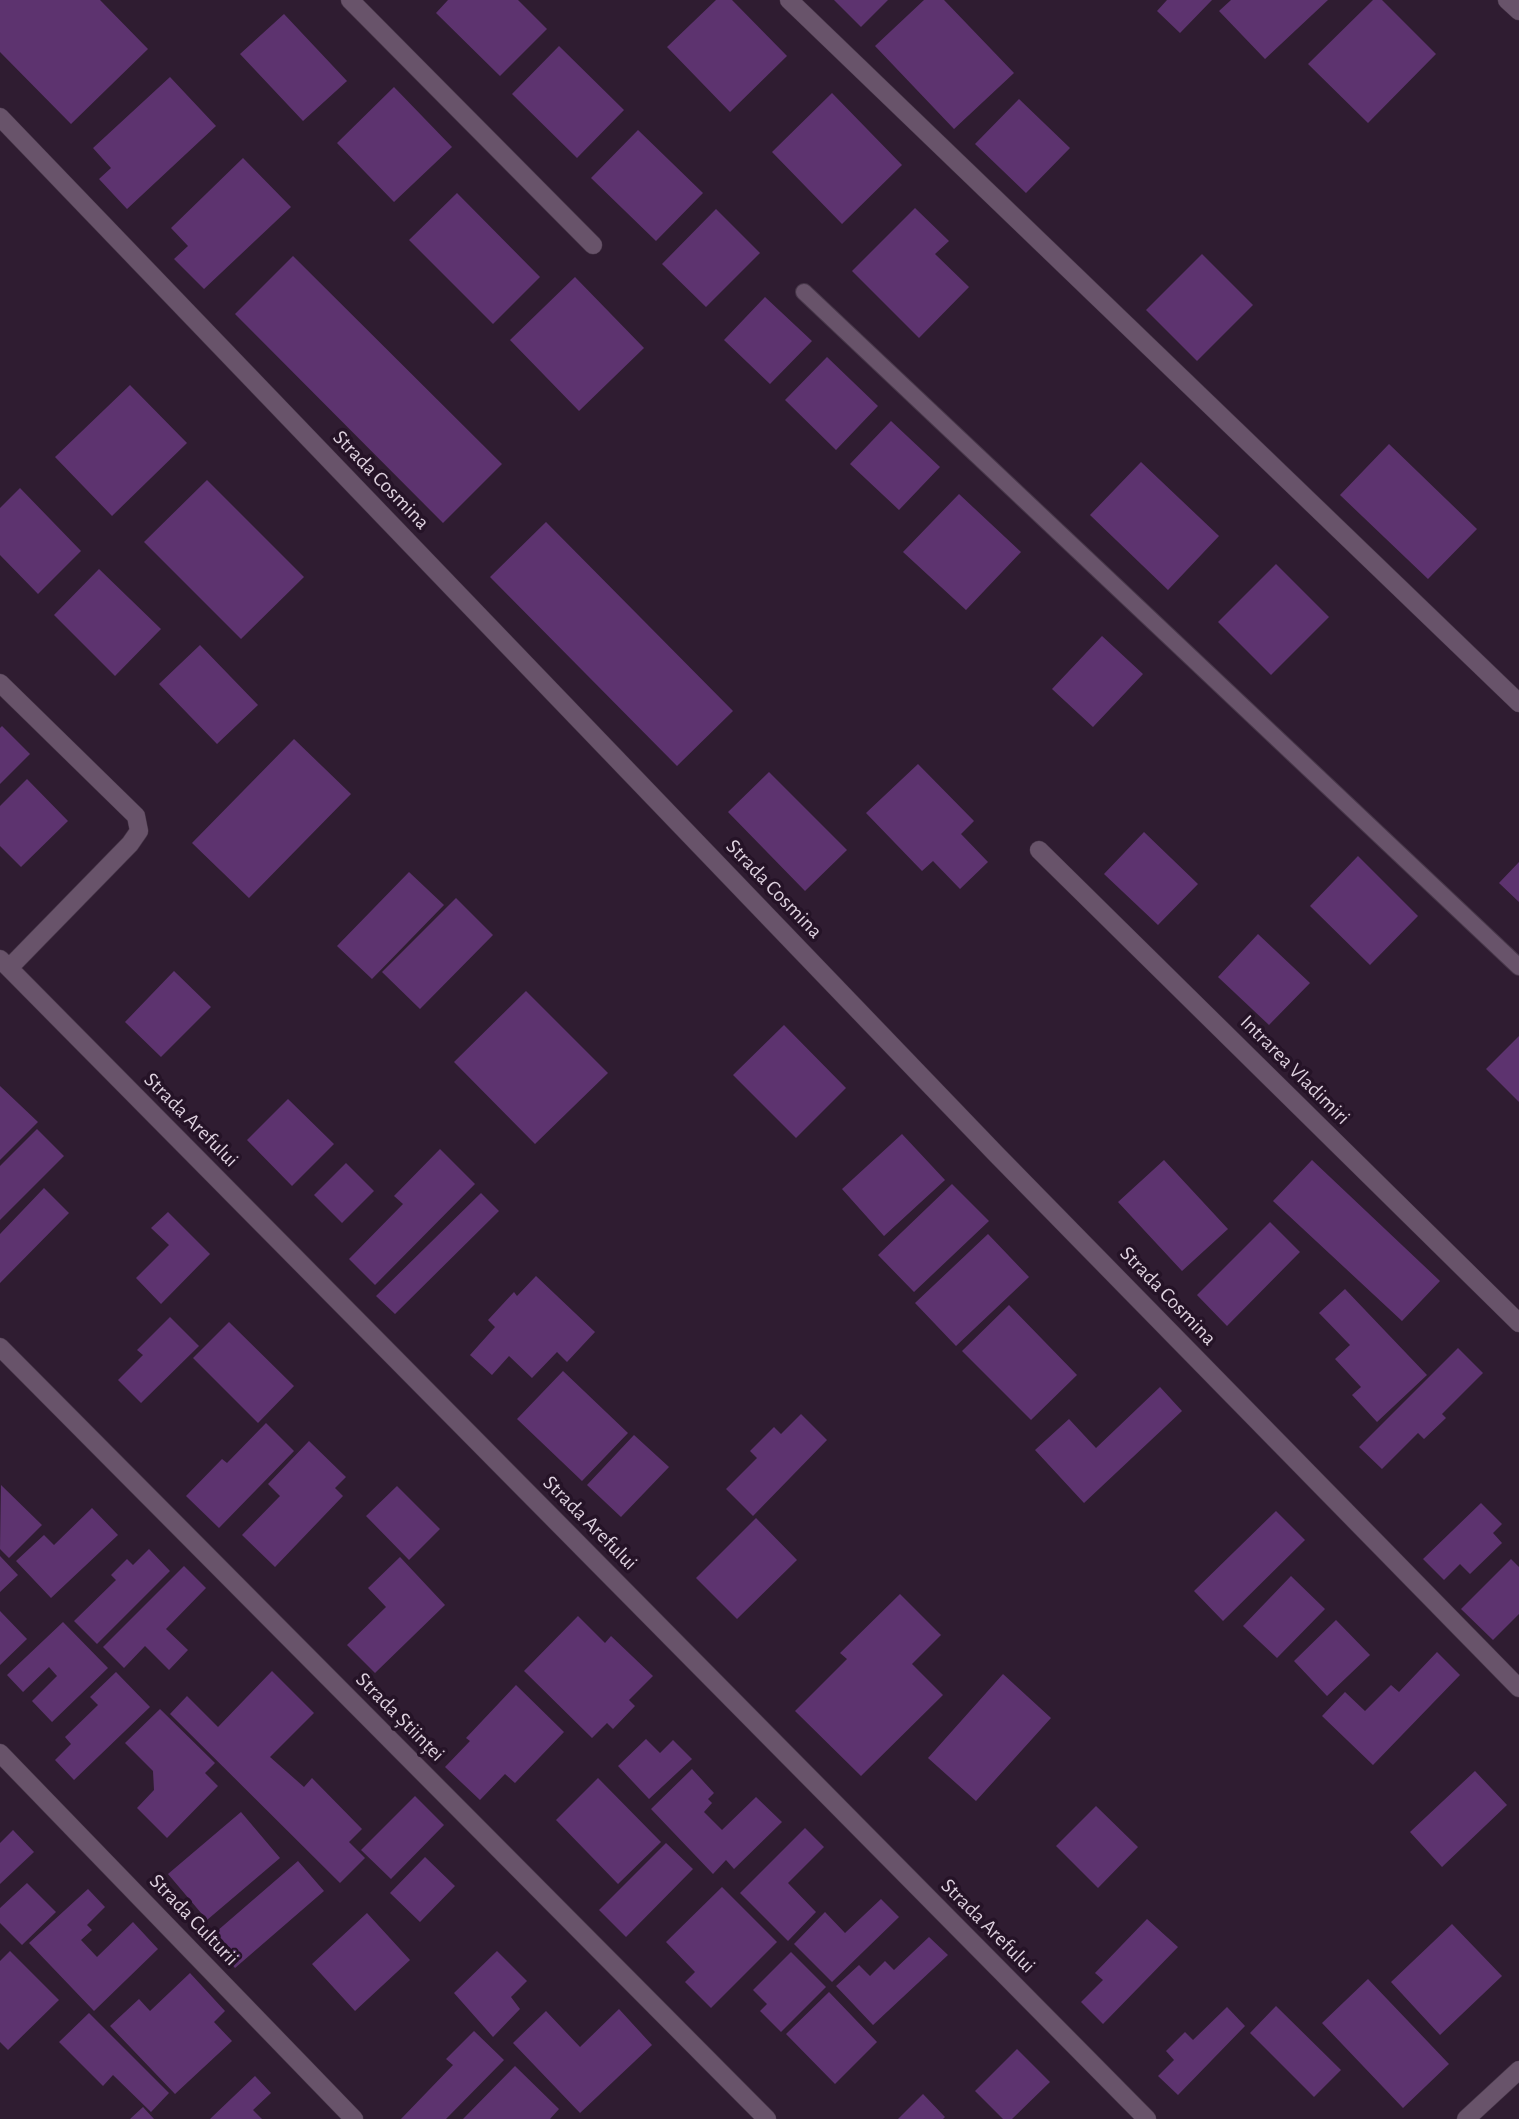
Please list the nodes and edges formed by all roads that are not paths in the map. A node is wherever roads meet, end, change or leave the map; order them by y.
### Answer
1 (350, 0) edge
2 (789, 0) edge
3 (1507, 0) edge
4 (1519, 11) edge
5 (0, 117) edge
6 (593, 245) dead end
7 (804, 292) dead end
8 (0, 683) edge
9 (1519, 703) edge
10 (1039, 850) dead end
11 (4, 963) edge
12 (1519, 967) edge
13 (1519, 1323) edge
14 (0, 1347) edge
15 (1519, 1688) edge
16 (0, 1754) edge
17 (1519, 2070) edge
18 (354, 2119) edge
19 (767, 2119) edge
20 (1147, 2119) edge
21 (1466, 2119) edge

1 - 6 street
2 - 9 street
3 - 4 street
5 - 15 street, Strada Cosmina
7 - 12 lane
8 - 11 street
10 - 13 street, Intrarea Vladimiri
11 - 20 street, Strada Arefului
14 - 19 street, Strada Științei
16 - 18 street, Strada Culturii
17 - 21 street

